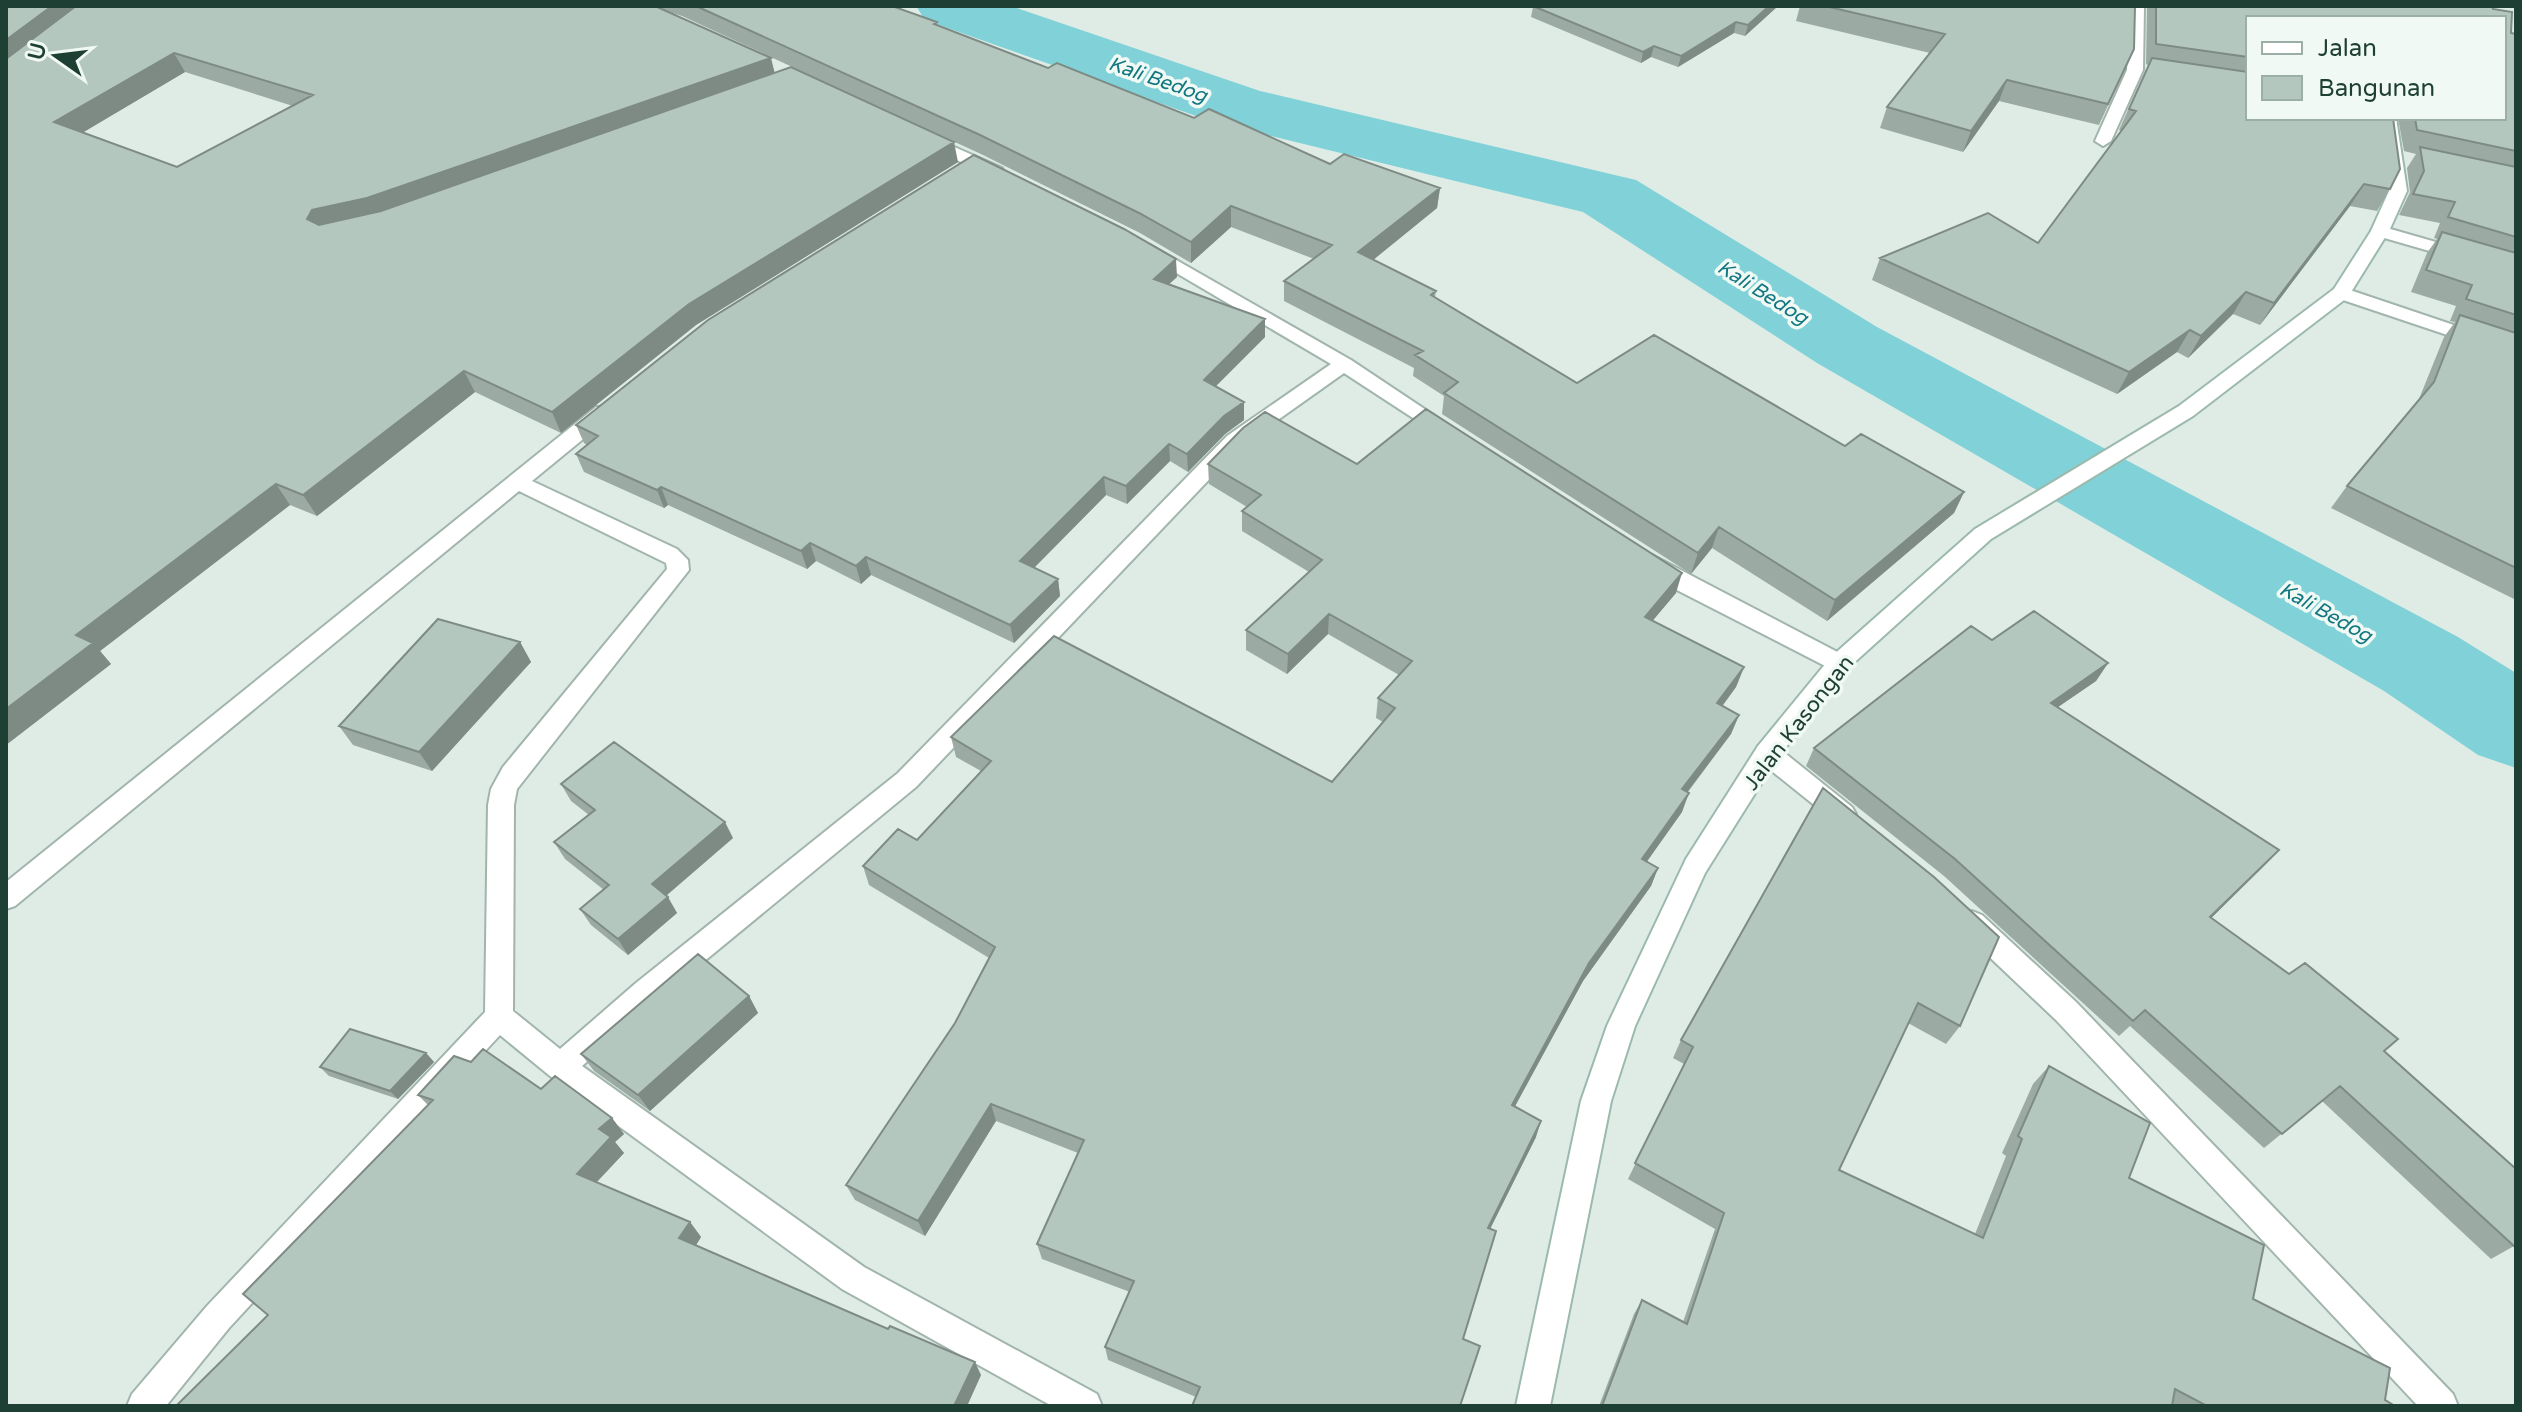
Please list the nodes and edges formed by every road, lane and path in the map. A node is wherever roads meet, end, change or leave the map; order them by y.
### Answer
1 (2137, 6) edge
2 (2388, 120) edge
3 (907, 130) edge
4 (2103, 141) dead end
5 (976, 162) junction
6 (949, 179) edge
7 (1019, 184) edge
8 (2380, 231) junction
9 (1133, 240) edge
10 (2516, 271) edge
11 (2341, 293) junction
12 (2516, 352) edge
13 (1344, 364) junction
14 (622, 397) edge
15 (1464, 442) edge
16 (517, 482) junction
17 (1637, 554) edge
18 (1839, 663) junction
19 (1767, 753) junction
20 (1862, 829) edge
21 (6, 898) edge
22 (1955, 907) edge
23 (499, 1017) junction
24 (560, 1067) junction
25 (144, 1406) edge
26 (1085, 1406) edge
27 (1533, 1406) edge
28 (2441, 1406) edge

1 - 4 street
2 - 8 street, Jalan Kasongan
3 - 5 street
5 - 6 street
5 - 7 street
8 - 10 street
8 - 11 street, Jalan Kasongan
9 - 13 street
11 - 12 street
11 - 18 street, Jalan Kasongan
13 - 15 street
13 - 24 street
14 - 16 street
16 - 21 street
16 - 23 street
17 - 18 street
18 - 19 street, Jalan Kasongan
19 - 20 street
19 - 27 street, Jalan Kasongan
22 - 28 street
23 - 24 street
23 - 25 street
24 - 26 street

